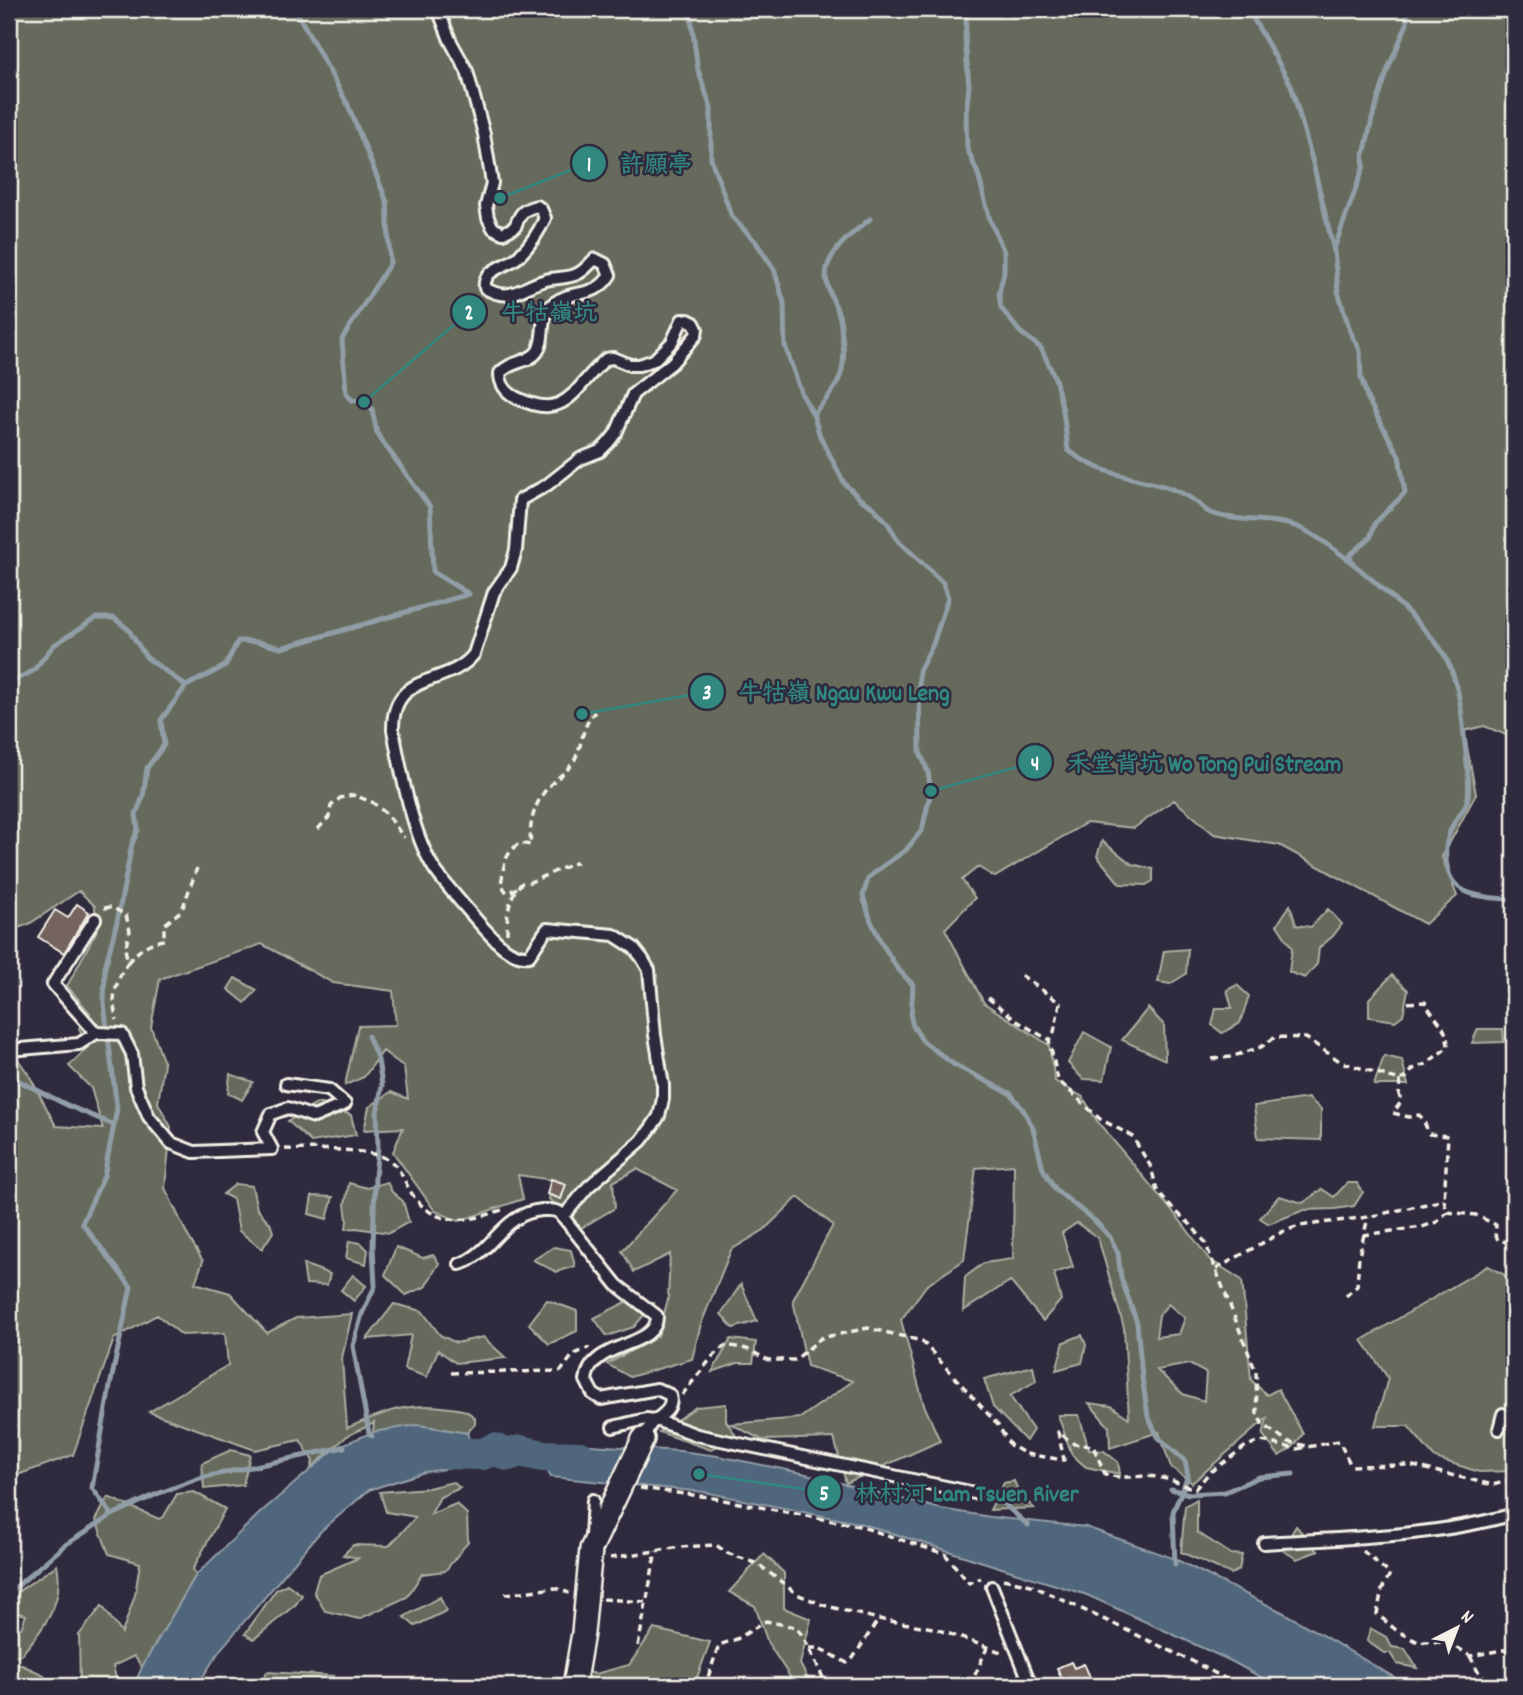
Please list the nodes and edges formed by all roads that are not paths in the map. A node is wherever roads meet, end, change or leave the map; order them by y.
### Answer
1 (438, 9) edge
2 (95, 919) dead end
3 (99, 1033) junction
4 (9, 1050) edge
5 (286, 1084) dead end
6 (564, 1217) junction
7 (460, 1264) dead end
8 (656, 1420) junction
9 (1514, 1423) edge
10 (613, 1427) dead end
11 (1499, 1429) dead end
12 (643, 1439) joint
13 (975, 1493) dead end
14 (593, 1500) dead end
15 (1514, 1514) edge
16 (1264, 1543) dead end
17 (594, 1547) junction
18 (992, 1587) road end
19 (574, 1686) edge
20 (1031, 1686) edge

1 - 6 lane
2 - 3 lane
3 - 4 lane
3 - 5 lane
6 - 7 lane
6 - 8 lane
8 - 10 lane
8 - 12 lane
8 - 13 lane
9 - 11 lane
12 - 17 street
14 - 17 lane
15 - 16 lane
17 - 19 street
18 - 20 lane

